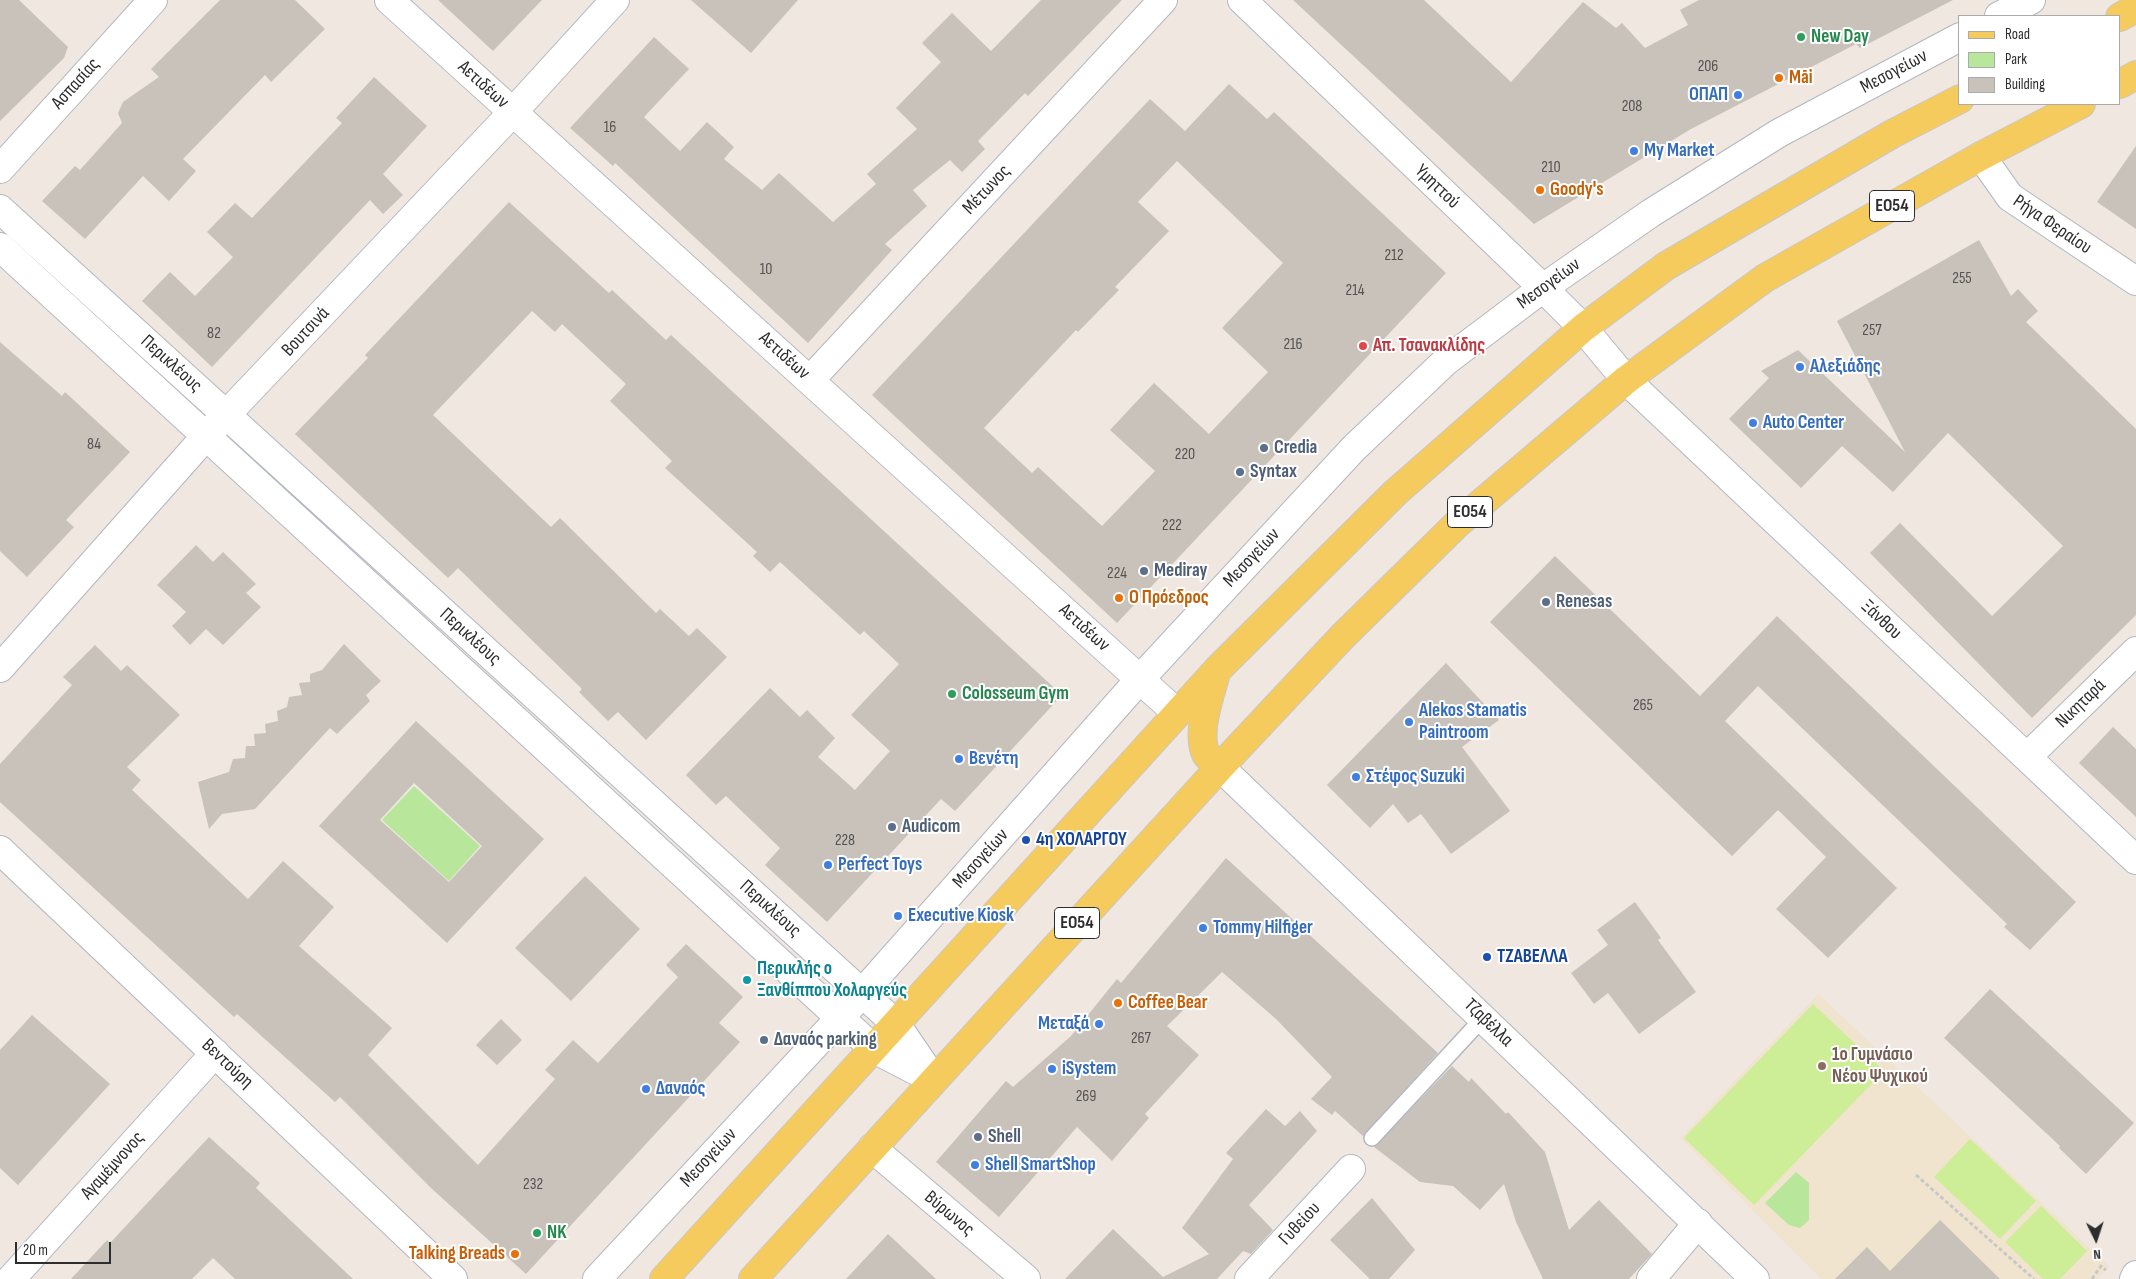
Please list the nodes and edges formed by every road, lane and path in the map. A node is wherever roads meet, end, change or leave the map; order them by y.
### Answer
1 (153, 0) edge
2 (389, 0) edge
3 (615, 0) edge
4 (1163, 0) edge
5 (1242, 0) edge
6 (2136, 8) edge
7 (2121, 16) edge
8 (1958, 38) edge
9 (2136, 75) edge
10 (2121, 83) edge
11 (1958, 100) edge
12 (2079, 105) edge
13 (513, 112) junction
14 (1981, 156) junction
15 (0, 169) edge
16 (0, 209) edge
17 (0, 247) edge
18 (2136, 281) edge
19 (1543, 288) junction
20 (1583, 328) junction
21 (810, 380) junction
22 (1626, 380) junction
23 (228, 416) junction
24 (206, 436) junction
25 (2136, 651) edge
26 (0, 668) edge
27 (1217, 670) junction
28 (1140, 679) junction
29 (1177, 713) junction
30 (2027, 757) junction
31 (1220, 767) junction
32 (0, 850) edge
33 (2136, 860) edge
34 (862, 994) junction
35 (840, 1018) junction
36 (1483, 1018) junction
37 (896, 1024) junction
38 (874, 1049) junction
39 (215, 1053) junction
40 (934, 1080) junction
41 (1372, 1138) dead end
42 (872, 1148) junction
43 (1351, 1168) dead end
44 (1916, 1175) dead end
45 (1698, 1223) junction
46 (2136, 1275) edge
47 (11, 1279) edge
48 (453, 1279) edge
49 (597, 1279) edge
50 (664, 1279) edge
51 (753, 1279) edge
52 (1026, 1279) edge
53 (1249, 1279) edge
54 (1651, 1279) edge
55 (1755, 1279) edge
56 (2034, 1279) edge
57 (2134, 1279) edge

1 - 15 street, Ασπασίας
2 - 13 street, Αετιδέων
3 - 13 street, Βουτσινά
4 - 21 street, Μέτωνος
5 - 19 street, Υμηττού
6 - 7 main road
8 - 19 street, Μεσογείων
9 - 10 main road
11 - 20 main road
12 - 14 main road, ΕΟ54
13 - 21 street, Αετιδέων
13 - 23 street, Βουτσινά
14 - 18 street, Ρήγα Φεραίου
14 - 22 main road, ΕΟ54
16 - 23 street, Περικλέους
17 - 24 street, Περικλέους
19 - 20 street, Υμηττού
19 - 28 street, Μεσογείων
20 - 22 street, Υμηττού
20 - 27 main road
21 - 28 street, Αετιδέων
22 - 30 street, Ξάνθου
22 - 31 main road, ΕΟ54
23 - 24 street, Βουτσινά
23 - 34 street, Περικλέους
24 - 26 street, Βουτσινά
24 - 35 street, Περικλέους
25 - 30 street, Νικηταρά
27 - 29 main road
27 - 31 main road
28 - 29 street, Αετιδέων
28 - 34 street, Μεσογείων
29 - 37 main road
30 - 33 street, Ξάνθου
31 - 36 street, Τζαβέλλα
31 - 40 main road, ΕΟ54
32 - 39 street, Βεντούρη
34 - 35 street, Μεσογείων
34 - 37 street, Περικλέους
35 - 38 street, Περικλέους
35 - 49 street, Μεσογείων
36 - 41 lane
36 - 45 street, Τζαβέλλα
37 - 38 main road
37 - 40 street, Περικλέους
38 - 40 street, Περικλέους
38 - 50 main road
39 - 47 street, Αγαμέμνονος
39 - 48 street, Βεντούρη
40 - 42 main road, ΕΟ54
42 - 51 main road, ΕΟ54
42 - 52 street, Βύρωνος
43 - 53 street, Γυθείου
44 - 56 path
45 - 54 street
45 - 55 street, Τζαβέλλα
46 - 57 street

